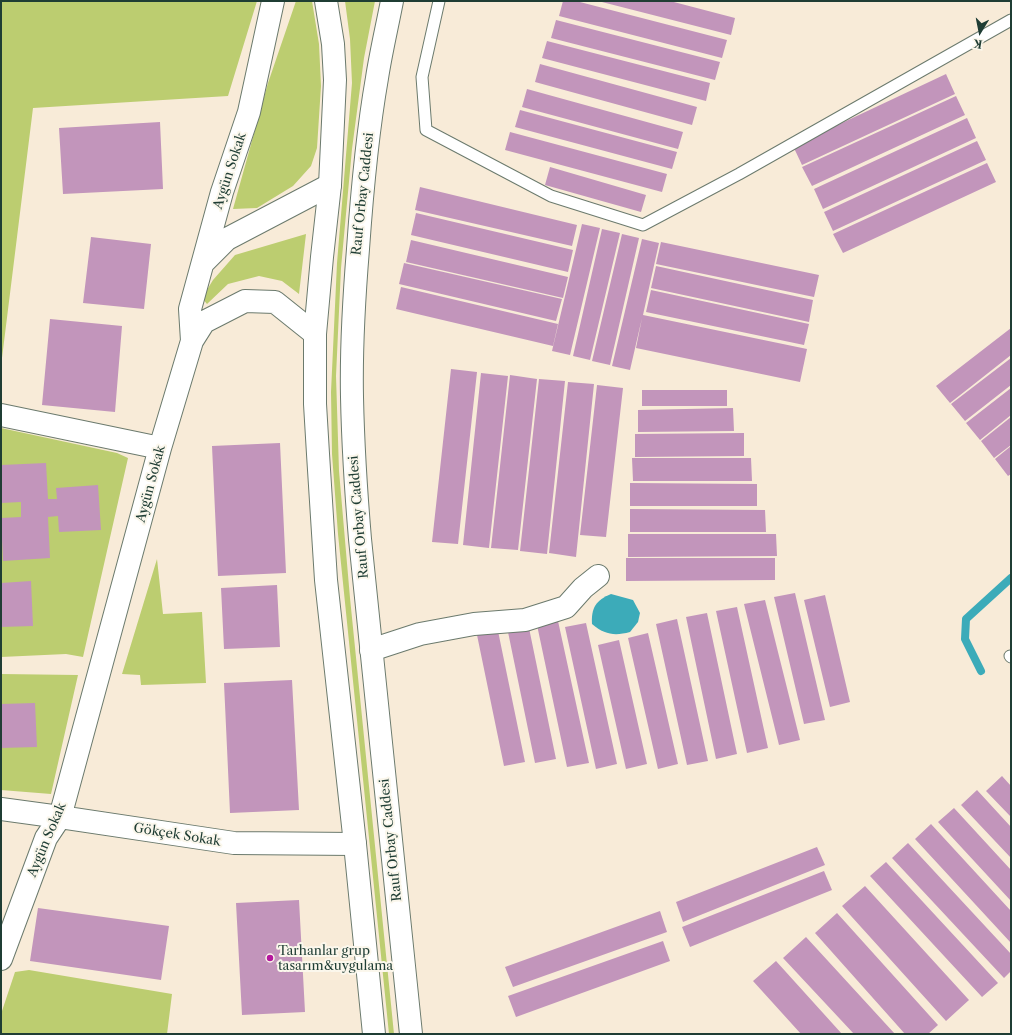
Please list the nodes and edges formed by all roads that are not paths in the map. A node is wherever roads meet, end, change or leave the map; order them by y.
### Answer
1 (273, 1) edge
2 (326, 1) edge
3 (392, 1) edge
4 (439, 1) edge
5 (1011, 20) edge
6 (330, 185) junction
7 (202, 264) junction
8 (315, 334) junction
9 (192, 341) junction
10 (1, 415) edge
11 (160, 448) junction
12 (598, 576) dead end
13 (371, 650) junction
14 (1, 809) edge
15 (60, 817) junction
16 (355, 844) junction
17 (1, 959) edge
18 (374, 1034) edge
19 (411, 1034) edge

1 - 7 street, Aygün Sokak
2 - 6 street
3 - 13 street, Rauf Orbay Caddesi
4 - 5 lane
6 - 7 street
6 - 8 street
7 - 9 street, Aygün Sokak
8 - 9 street
8 - 16 street
9 - 11 street, Aygün Sokak
10 - 11 street
11 - 15 street, Aygün Sokak
12 - 13 street
13 - 19 street, Rauf Orbay Caddesi
14 - 15 street, Gökçek Sokak
15 - 16 street, Gökçek Sokak
15 - 17 street, Aygün Sokak
16 - 18 street

